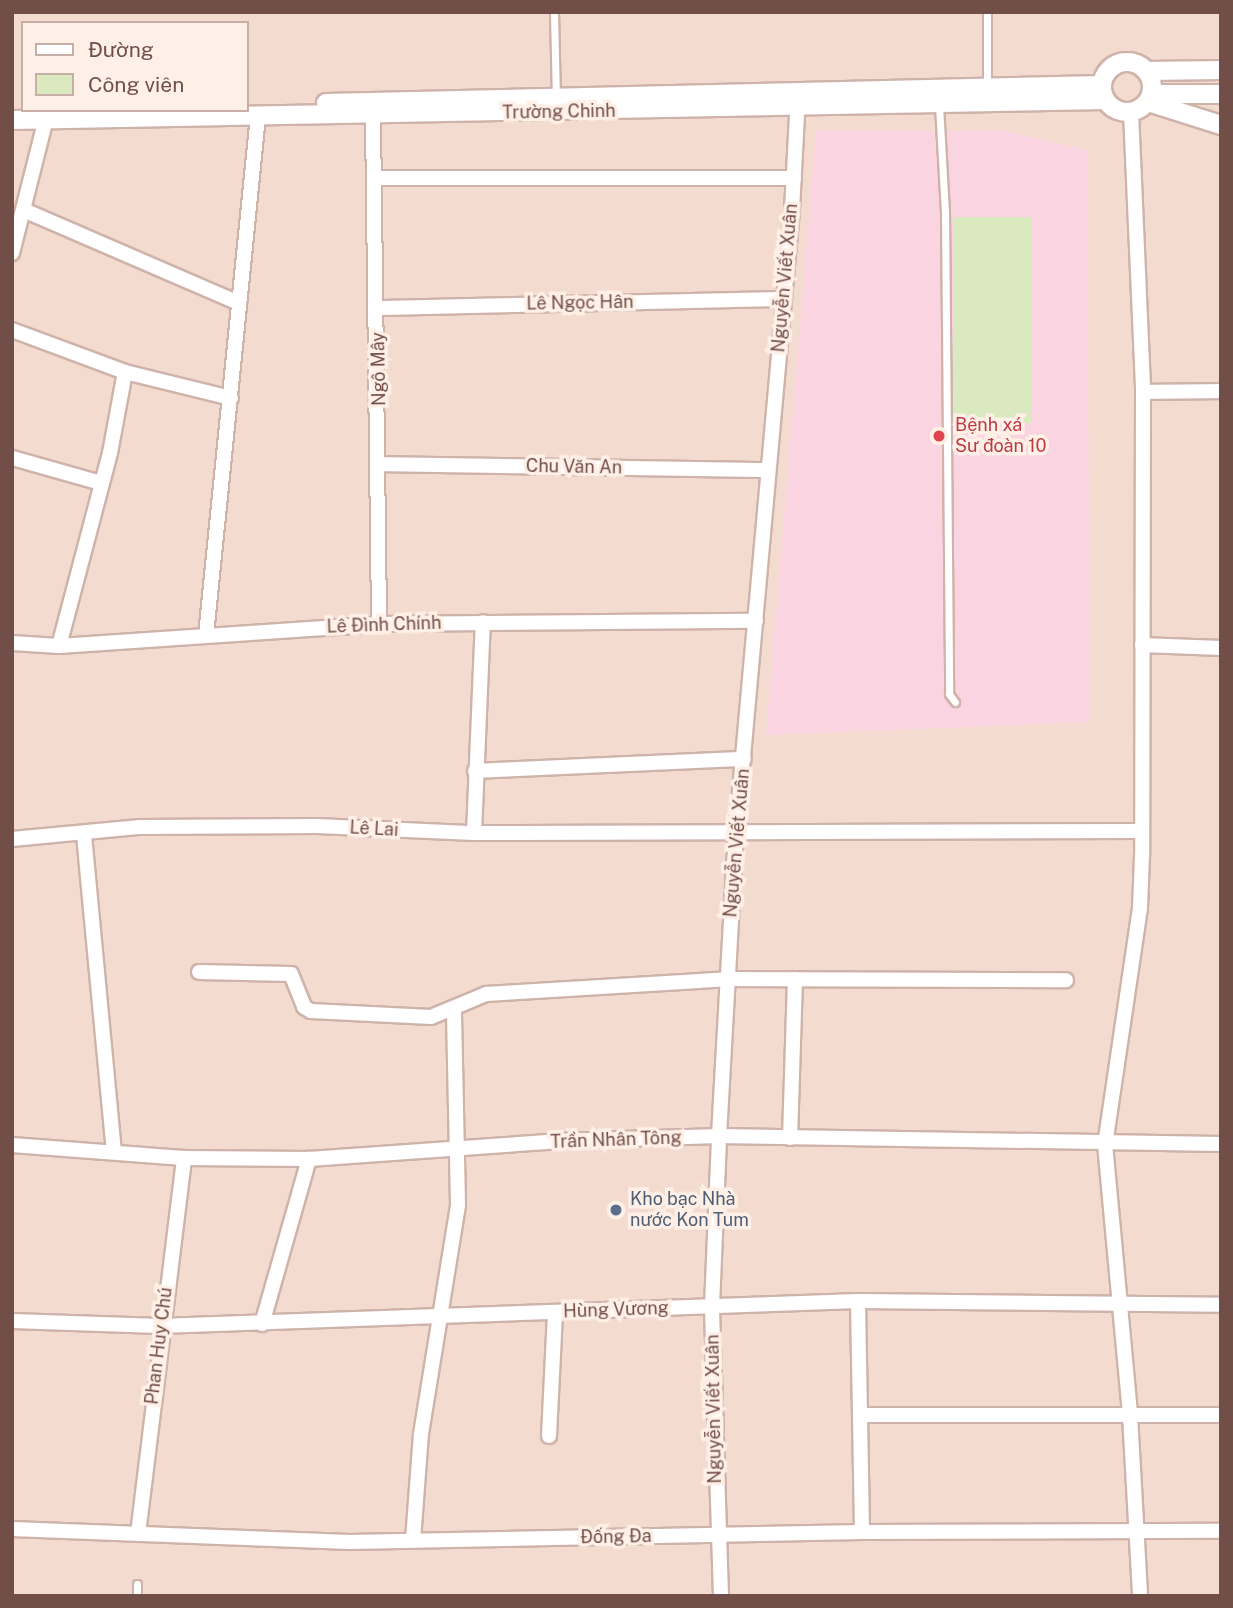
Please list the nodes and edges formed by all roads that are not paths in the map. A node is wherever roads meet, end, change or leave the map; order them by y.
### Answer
1 (554, 12) edge
2 (987, 12) edge
3 (1221, 70) edge
4 (1146, 71) junction
5 (987, 82) dead end
6 (1104, 93) junction
7 (1221, 94) edge
8 (1150, 98) junction
9 (556, 99) junction
10 (798, 100) junction
11 (939, 105) junction
12 (252, 110) edge
13 (206, 112) edge
14 (1131, 112) junction
15 (373, 115) junction
16 (46, 119) junction
17 (12, 120) edge
18 (1221, 125) edge
19 (376, 178) junction
20 (794, 178) junction
21 (26, 211) junction
22 (12, 253) edge
23 (783, 299) junction
24 (239, 303) junction
25 (377, 308) junction
26 (12, 330) edge
27 (125, 372) junction
28 (1221, 391) edge
29 (1143, 392) junction
30 (231, 398) junction
31 (12, 458) edge
32 (380, 464) junction
33 (768, 470) junction
34 (101, 483) junction
35 (756, 621) junction
36 (483, 622) junction
37 (379, 624) junction
38 (206, 635) junction
39 (12, 643) edge
40 (1142, 645) junction
41 (59, 646) junction
42 (1221, 648) edge
43 (955, 702) dead end
44 (744, 759) junction
45 (475, 771) junction
46 (1142, 831) junction
47 (474, 834) junction
48 (84, 835) junction
49 (736, 835) junction
50 (12, 839) edge
51 (199, 972) dead end
52 (728, 979) junction
53 (795, 979) junction
54 (1066, 980) dead end
55 (454, 1010) junction
56 (719, 1136) junction
57 (790, 1138) junction
58 (1105, 1144) junction
59 (1221, 1144) edge
60 (12, 1145) edge
61 (456, 1147) junction
62 (114, 1152) junction
63 (184, 1158) junction
64 (309, 1159) junction
65 (858, 1301) junction
66 (1221, 1305) edge
67 (712, 1306) junction
68 (1119, 1306) junction
69 (555, 1312) junction
70 (440, 1317) junction
71 (12, 1321) edge
72 (262, 1324) junction
73 (160, 1326) junction
74 (860, 1415) junction
75 (1130, 1415) junction
76 (1221, 1415) edge
77 (549, 1437) dead end
78 (12, 1529) edge
79 (1221, 1531) edge
80 (862, 1532) junction
81 (1139, 1532) junction
82 (138, 1534) junction
83 (717, 1536) junction
84 (413, 1540) junction
85 (137, 1584) dead end
86 (137, 1596) edge
87 (721, 1596) edge
88 (1140, 1596) edge

1 - 9 lane
2 - 5 lane
3 - 4 street
4 - 6 street
4 - 8 street
6 - 10 street, Trường Chinh
6 - 11 street, Trường Chinh
6 - 14 street
7 - 8 street
8 - 14 street
8 - 18 street
9 - 10 street, Trường Chinh
9 - 12 street, Trường Chinh
10 - 11 street, Trường Chinh
10 - 15 street, Trường Chinh
10 - 20 street, Nguyễn Viết Xuân
11 - 43 lane
12 - 15 street, Trường Chinh
12 - 24 street
13 - 16 street, Trường Chinh
14 - 29 street
15 - 19 street, Ngô Mây
16 - 17 street, Trường Chinh
16 - 21 street
19 - 20 street
19 - 25 street, Ngô Mây
20 - 23 street, Nguyễn Viết Xuân
21 - 22 street
21 - 24 street
23 - 25 street, Lê Ngọc Hân
23 - 33 street, Nguyễn Viết Xuân
24 - 30 street
25 - 32 street, Ngô Mây
26 - 27 street
27 - 30 street
27 - 34 street
28 - 29 street
29 - 40 street
30 - 38 street
31 - 34 street
32 - 33 street, Chu Văn An
32 - 37 street, Ngô Mây
33 - 35 street, Nguyễn Viết Xuân
34 - 41 street
35 - 36 street, Lê Đình Chính
35 - 44 street, Nguyễn Viết Xuân
36 - 37 street, Lê Đình Chính
36 - 45 street
37 - 38 street, Lê Đình Chính
38 - 41 street, Lê Đình Chính
39 - 41 street, Lê Đình Chính
40 - 42 street
40 - 46 street
44 - 45 street
44 - 49 street, Nguyễn Viết Xuân
45 - 47 street
46 - 49 street, Lê Lai
46 - 58 street
47 - 48 street, Lê Lai
47 - 49 street, Lê Lai
48 - 50 street, Lê Lai
48 - 62 street
49 - 52 street, Nguyễn Viết Xuân
51 - 55 street
52 - 53 street
52 - 55 street
52 - 56 street, Nguyễn Viết Xuân
53 - 54 street
53 - 57 street
55 - 61 street
56 - 57 street, Trần Nhân Tông
56 - 61 street, Trần Nhân Tông
56 - 67 street, Nguyễn Viết Xuân
57 - 58 street, Trần Nhân Tông
58 - 59 street, Trần Nhân Tông
58 - 68 street
60 - 62 street, Trần Nhân Tông
61 - 64 street, Trần Nhân Tông
61 - 70 street
62 - 63 street, Trần Nhân Tông
63 - 64 street, Trần Nhân Tông
63 - 73 street, Phan Huy Chú
64 - 72 street
65 - 67 street, Hùng Vương
65 - 68 street, Hùng Vương
65 - 74 street
66 - 68 street, Hùng Vương
67 - 69 street, Hùng Vương
67 - 83 street, Nguyễn Viết Xuân
68 - 75 street
69 - 70 street, Hùng Vương
69 - 77 street
70 - 72 street, Hùng Vương
70 - 84 street
71 - 73 street, Hùng Vương
72 - 73 street, Hùng Vương
73 - 82 street, Phan Huy Chú
74 - 75 street
74 - 80 street
75 - 76 street
75 - 81 street
78 - 82 street, Đống Đa
79 - 81 street, Đống Đa
80 - 81 street, Đống Đa
80 - 83 street, Đống Đa
81 - 88 street
82 - 84 street, Đống Đa
83 - 84 street, Đống Đa
83 - 87 street, Nguyễn Viết Xuân
85 - 86 lane

